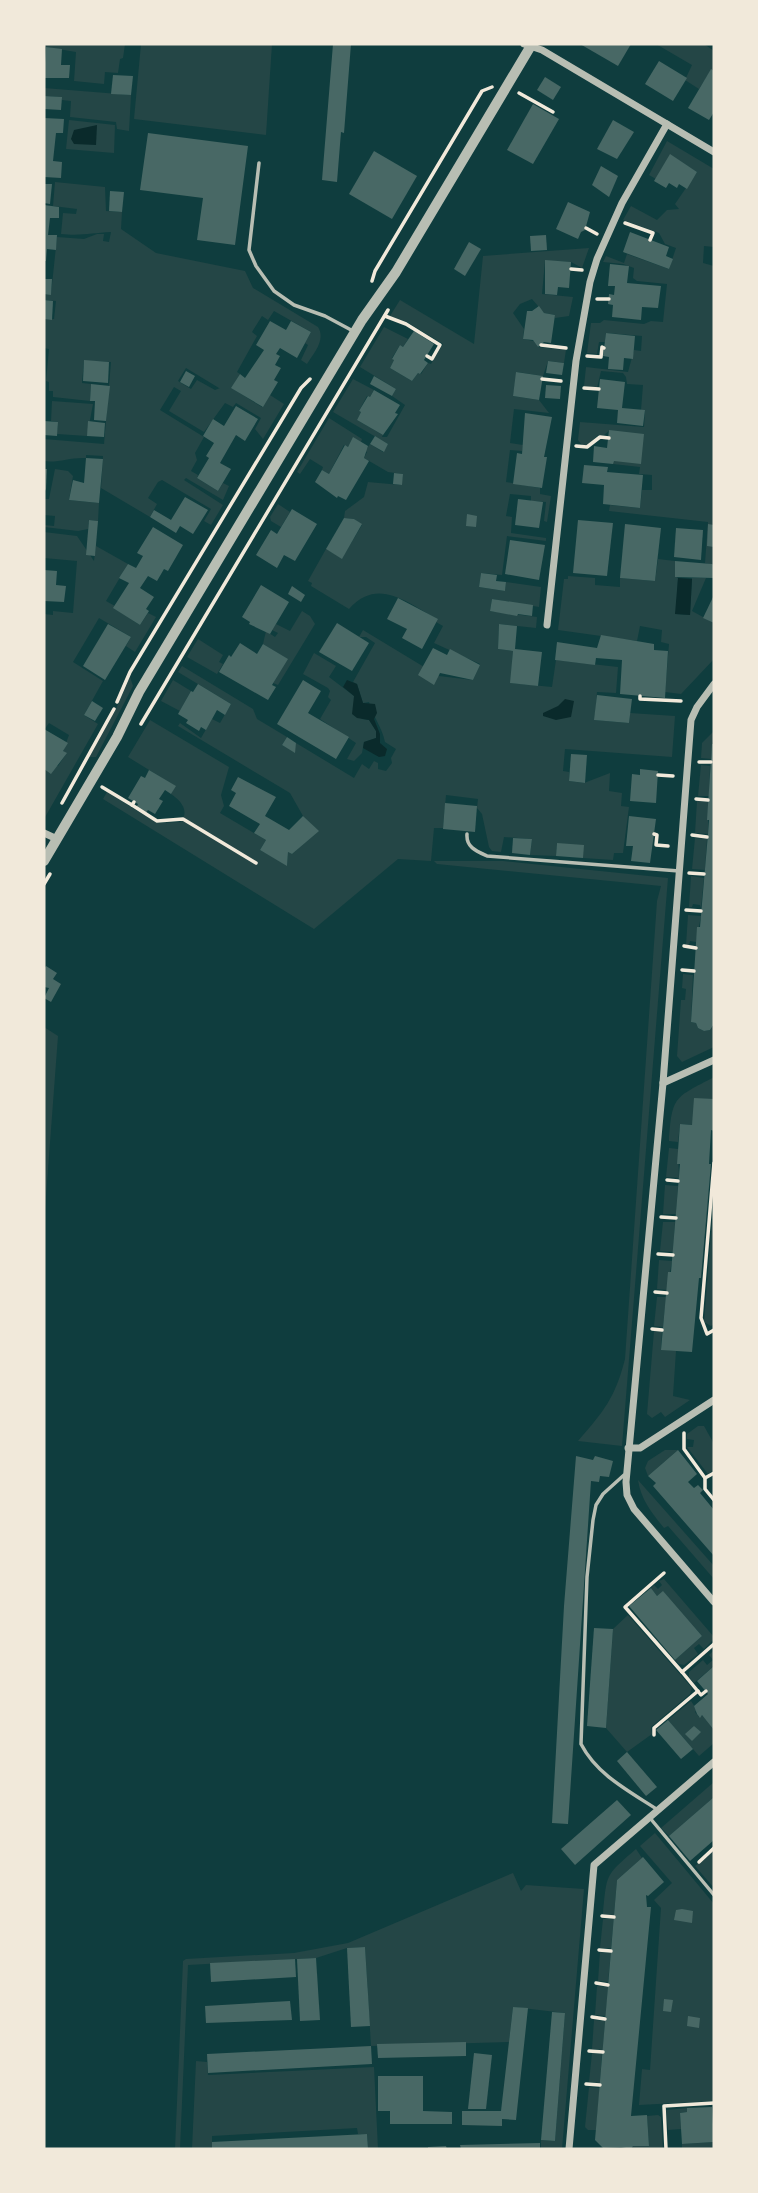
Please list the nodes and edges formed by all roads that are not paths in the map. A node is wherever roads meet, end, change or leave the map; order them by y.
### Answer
1 (529, 44) edge
2 (667, 124) junction
3 (714, 152) edge
4 (259, 163) dead end
5 (355, 332) junction
6 (547, 625) dead end
7 (713, 687) edge
8 (44, 832) edge
9 (467, 834) dead end
10 (57, 839) junction
11 (44, 861) edge
12 (679, 871) junction
13 (714, 1060) edge
14 (663, 1083) junction
15 (714, 1400) edge
16 (628, 1448) junction
17 (626, 1474) junction
18 (714, 1602) edge
19 (714, 1762) edge
20 (659, 1810) junction
21 (650, 1818) junction
22 (714, 1895) edge
23 (569, 2149) edge

1 - 2 street
1 - 5 street
2 - 3 street
2 - 6 street
4 - 5 lane
5 - 10 street
7 - 12 street
8 - 10 street
9 - 12 lane
10 - 11 street
12 - 14 street
13 - 14 street
14 - 16 street
15 - 16 street
16 - 17 street
17 - 18 street
17 - 20 lane
19 - 20 street
20 - 21 street
21 - 22 lane
21 - 23 street

